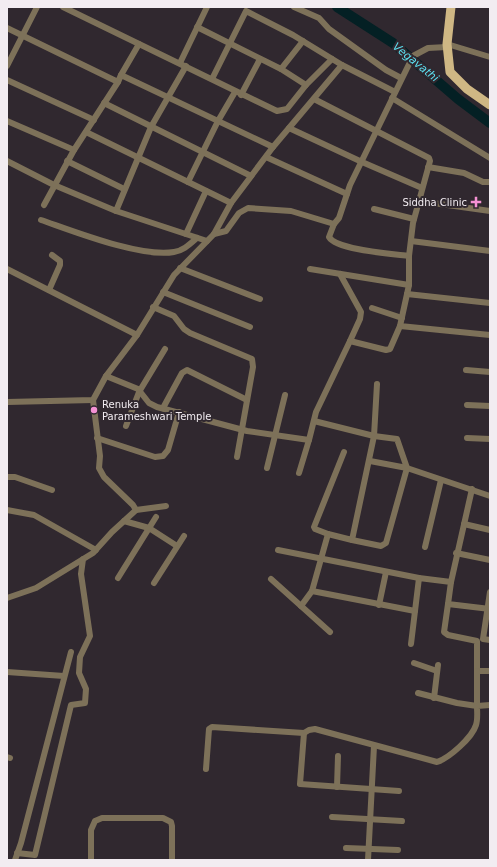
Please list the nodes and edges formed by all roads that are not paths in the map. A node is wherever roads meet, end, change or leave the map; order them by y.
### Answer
1 (37, 7) edge
2 (63, 7) edge
3 (207, 7) edge
4 (239, 7) edge
5 (294, 7) edge
6 (451, 7) edge
7 (246, 11) junction
8 (7, 28) edge
9 (197, 28) junction
10 (22, 36) junction
11 (303, 41) junction
12 (229, 42) junction
13 (139, 44) junction
14 (447, 46) junction
15 (490, 57) edge
16 (260, 59) junction
17 (332, 59) junction
18 (180, 63) junction
19 (342, 65) junction
20 (7, 66) edge
21 (186, 66) junction
22 (282, 69) junction
23 (121, 75) junction
24 (402, 76) junction
25 (212, 78) junction
26 (7, 80) edge
27 (118, 82) junction
28 (306, 85) junction
29 (238, 93) junction
30 (394, 95) junction
31 (167, 97) junction
32 (314, 100) junction
33 (104, 103) junction
34 (490, 105) edge
35 (94, 120) junction
36 (7, 121) edge
37 (218, 121) junction
38 (151, 127) junction
39 (289, 128) junction
40 (376, 131) junction
41 (86, 132) junction
42 (272, 147) junction
43 (74, 150) junction
44 (203, 153) junction
45 (137, 157) junction
46 (266, 157) junction
47 (490, 158) edge
48 (7, 161) edge
49 (68, 161) junction
50 (362, 162) junction
51 (428, 167) junction
52 (251, 176) junction
53 (188, 182) junction
54 (490, 182) edge
55 (54, 185) junction
56 (422, 188) junction
57 (124, 189) junction
58 (206, 191) junction
59 (347, 194) junction
60 (419, 201) junction
61 (231, 203) junction
62 (44, 205) dead end
63 (374, 209) dead end
64 (116, 211) junction
65 (490, 211) edge
66 (414, 219) junction
67 (41, 220) dead end
68 (334, 224) junction
69 (186, 234) junction
70 (214, 234) junction
71 (197, 238) junction
72 (207, 241) junction
73 (411, 241) junction
74 (490, 251) edge
75 (52, 255) dead end
76 (409, 256) junction
77 (180, 268) junction
78 (7, 269) edge
79 (310, 269) dead end
80 (340, 274) junction
81 (409, 285) junction
82 (49, 290) junction
83 (163, 292) junction
84 (407, 294) junction
85 (260, 300) dead end
86 (490, 303) edge
87 (153, 307) junction
88 (372, 308) dead end
89 (402, 318) junction
90 (400, 326) junction
91 (250, 327) dead end
92 (137, 335) junction
93 (490, 335) edge
94 (350, 341) junction
95 (165, 349) dead end
96 (466, 370) dead end
97 (490, 372) edge
98 (106, 376) junction
99 (377, 384) dead end
100 (139, 392) junction
101 (286, 395) dead end
102 (93, 400) junction
103 (247, 400) junction
104 (7, 402) edge
105 (468, 405) dead end
106 (490, 406) edge
107 (163, 408) junction
108 (179, 412) junction
109 (314, 421) junction
110 (126, 426) dead end
111 (242, 430) junction
112 (275, 434) junction
113 (374, 436) junction
114 (97, 438) junction
115 (467, 438) dead end
116 (490, 439) edge
117 (309, 440) junction
118 (344, 452) dead end
119 (237, 457) dead end
120 (370, 461) junction
121 (267, 468) dead end
122 (407, 468) junction
123 (299, 473) dead end
124 (7, 477) edge
125 (441, 480) junction
126 (472, 489) junction
127 (52, 490) dead end
128 (490, 496) edge
129 (166, 506) dead end
130 (7, 510) edge
131 (136, 510) junction
132 (156, 517) dead end
133 (124, 521) junction
134 (464, 524) junction
135 (149, 528) junction
136 (490, 530) edge
137 (328, 534) junction
138 (184, 536) dead end
139 (352, 540) junction
140 (177, 546) junction
141 (425, 547) dead end
142 (96, 550) junction
143 (278, 550) dead end
144 (456, 553) junction
145 (83, 559) junction
146 (320, 559) junction
147 (490, 560) edge
148 (386, 572) junction
149 (118, 578) dead end
150 (419, 578) junction
151 (271, 579) dead end
152 (451, 582) junction
153 (154, 583) dead end
154 (312, 590) junction
155 (490, 592) edge
156 (7, 598) edge
157 (448, 604) junction
158 (379, 605) junction
159 (301, 606) junction
160 (489, 609) edge
161 (415, 611) junction
162 (330, 632) dead end
163 (480, 640) junction
164 (490, 640) edge
165 (411, 644) dead end
166 (71, 652) dead end
167 (414, 664) dead end
168 (477, 668) junction
169 (490, 671) edge
170 (7, 672) edge
171 (64, 676) junction
172 (418, 694) dead end
173 (434, 698) junction
174 (490, 705) edge
175 (476, 706) junction
176 (304, 733) junction
177 (374, 746) junction
178 (338, 756) dead end
179 (206, 769) dead end
180 (337, 787) junction
181 (372, 789) junction
182 (399, 791) dead end
183 (332, 816) dead end
184 (370, 819) junction
185 (402, 821) dead end
186 (346, 848) dead end
187 (369, 849) junction
188 (398, 850) dead end
189 (17, 853) junction
190 (15, 860) edge
191 (91, 860) edge
192 (172, 860) edge
193 (368, 860) edge

1 - 10 street
2 - 13 street
3 - 9 street
4 - 7 street
5 - 24 street
6 - 14 main road
7 - 11 street
7 - 12 street
8 - 10 street
9 - 12 street
9 - 18 street
10 - 20 street
10 - 27 street
11 - 17 street
11 - 22 street
12 - 16 street
12 - 25 street
13 - 18 street
13 - 23 street
14 - 15 street
14 - 24 street
14 - 34 main road
16 - 22 street
16 - 29 street
17 - 19 street
17 - 28 street
18 - 21 street
19 - 30 street
19 - 32 street
21 - 25 street
21 - 31 street
22 - 28 street
23 - 27 street
23 - 31 street
24 - 30 street
25 - 29 street
26 - 35 street
27 - 33 street
28 - 29 street
29 - 37 street
30 - 40 street
30 - 47 street
31 - 37 street
31 - 38 street
32 - 39 street
32 - 40 street
33 - 35 street
33 - 38 street
35 - 41 street
36 - 43 street
37 - 42 street
37 - 44 street
38 - 44 street
38 - 45 street
39 - 42 street
39 - 50 street
40 - 50 street
40 - 51 street
41 - 43 street
41 - 45 street
42 - 46 street
43 - 49 street
44 - 52 street
44 - 53 street
45 - 53 street
45 - 57 street
46 - 52 street
46 - 59 street
48 - 55 street
49 - 55 street
49 - 57 street
50 - 56 street
50 - 59 street
51 - 54 street
51 - 56 street
52 - 61 street
53 - 58 street
55 - 62 street
55 - 64 street
56 - 60 street
57 - 64 street
58 - 61 street
58 - 69 street
59 - 68 street
60 - 65 street
60 - 66 street
61 - 70 street
63 - 66 street
64 - 69 street
66 - 73 street
67 - 71 street
68 - 70 street
68 - 76 street
69 - 71 street
70 - 72 street
71 - 72 street
72 - 77 street
73 - 74 street
73 - 76 street
75 - 82 street
76 - 81 street
77 - 83 street
77 - 85 street
78 - 82 street
79 - 80 street
80 - 81 street
80 - 94 street
81 - 84 street
82 - 92 street
83 - 87 street
83 - 91 street
84 - 86 street
84 - 89 street
87 - 92 street
87 - 103 street
88 - 89 street
89 - 90 street
90 - 93 street
90 - 94 street
92 - 98 street
94 - 109 street
95 - 100 street
96 - 97 street
98 - 100 street
98 - 102 street
99 - 113 street
100 - 107 street
100 - 110 street
101 - 112 street
102 - 104 street
102 - 114 street
103 - 107 street
103 - 111 street
105 - 106 street
107 - 108 street
108 - 111 street
108 - 114 street
109 - 113 street
109 - 117 street
111 - 112 street
111 - 119 street
112 - 117 street
112 - 121 street
113 - 120 street
113 - 122 street
114 - 131 street
115 - 116 street
117 - 123 street
118 - 137 street
120 - 122 street
120 - 139 street
122 - 125 street
122 - 139 street
124 - 127 street
125 - 126 street
125 - 141 street
126 - 128 street
126 - 134 street
129 - 131 street
130 - 142 street
131 - 133 street
132 - 135 street
133 - 135 street
133 - 142 street
134 - 136 street
134 - 144 street
135 - 140 street
135 - 149 street
137 - 139 street
137 - 146 street
138 - 140 street
140 - 153 street
142 - 145 street
143 - 146 street
144 - 147 street
144 - 152 street
145 - 156 street
145 - 189 street
146 - 148 street
146 - 154 street
148 - 150 street
148 - 158 street
150 - 152 street
150 - 161 street
151 - 159 street
152 - 157 street
154 - 158 street
154 - 159 street
155 - 160 street
157 - 160 street
157 - 163 street
158 - 161 street
159 - 162 street
160 - 163 street
161 - 165 street
163 - 164 street
163 - 168 street
166 - 171 street
167 - 173 street
168 - 169 street
168 - 175 street
170 - 171 street
171 - 189 street
172 - 173 street
173 - 175 street
174 - 175 street
175 - 177 street
176 - 177 street
176 - 179 street
176 - 180 street
177 - 181 street
178 - 180 street
180 - 181 street
181 - 182 street
181 - 184 street
183 - 184 street
184 - 185 street
184 - 187 street
186 - 187 street
187 - 188 street
187 - 193 street
189 - 190 street
191 - 192 street

